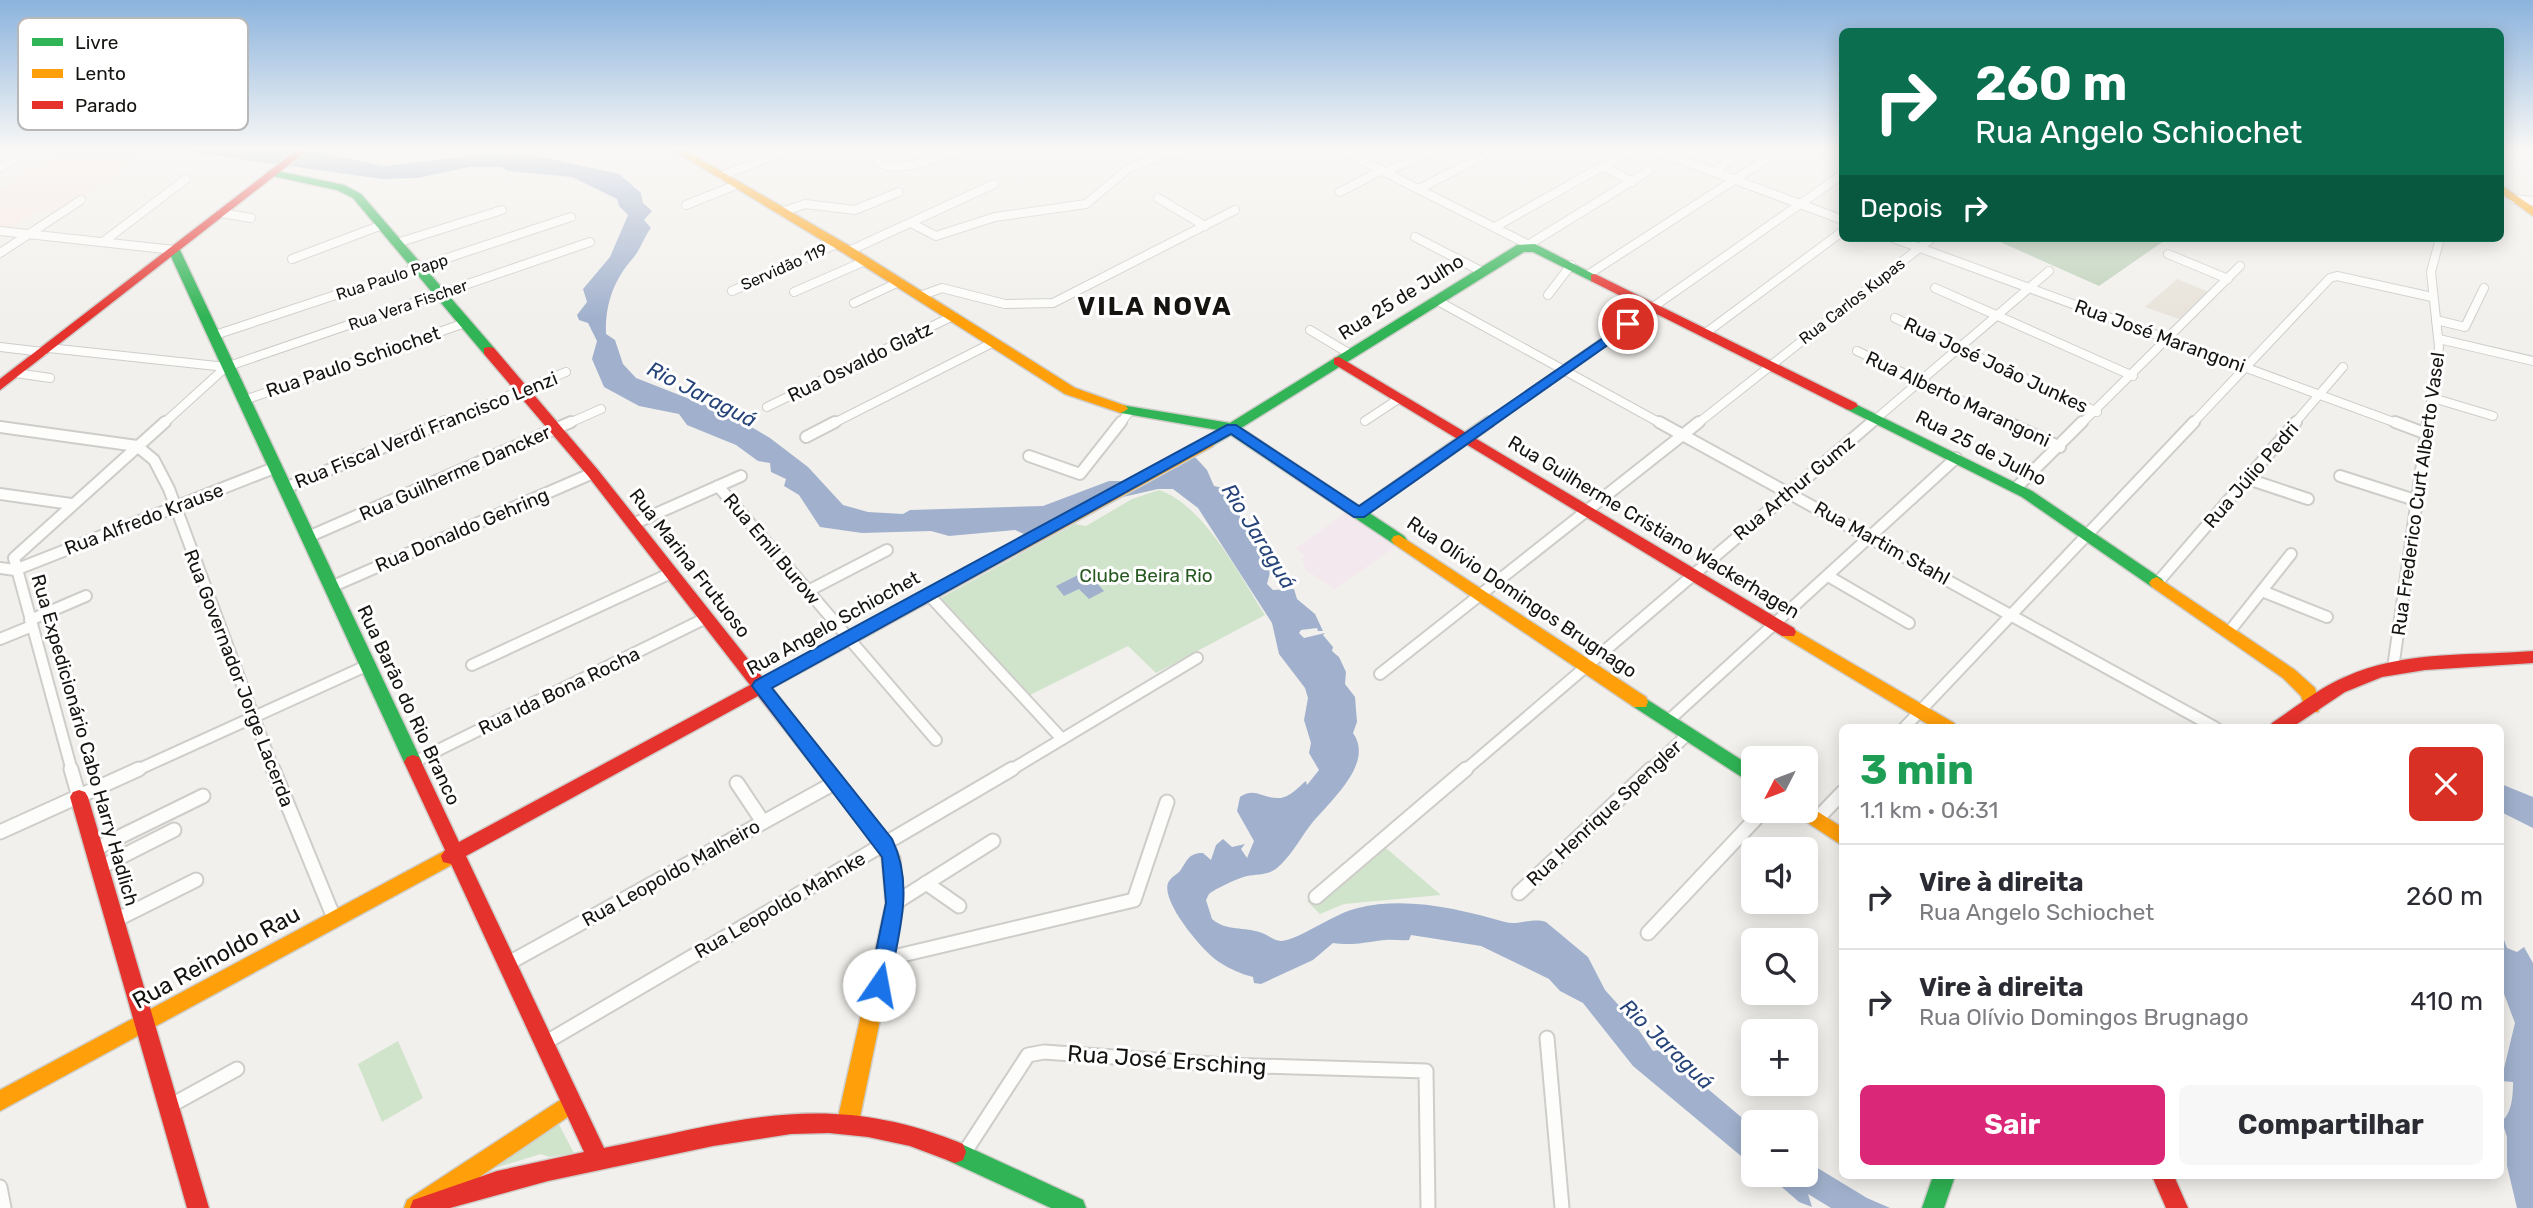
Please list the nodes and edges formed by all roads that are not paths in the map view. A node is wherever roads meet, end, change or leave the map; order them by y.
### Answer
1 (73, 205) edge
2 (151, 205) edge
3 (231, 205) edge
4 (364, 205) edge
5 (771, 205) edge
6 (800, 205) edge
7 (816, 205) edge
8 (866, 205) edge
9 (949, 205) edge
10 (1081, 205) edge
11 (1170, 205) edge
12 (1452, 205) edge
13 (1533, 205) edge
14 (1596, 205) edge
15 (1696, 205) edge
16 (1797, 205) edge
17 (1803, 205) edge
18 (502, 210) dead end
19 (1235, 210) dead end
20 (782, 212) junction
21 (221, 213) junction
22 (571, 217) dead end
23 (251, 218) dead end
24 (1839, 218) edge
25 (911, 223) junction
26 (382, 225) junction
27 (1205, 226) junction
28 (1495, 227) junction
29 (0, 231) edge
30 (28, 234) junction
31 (1839, 234) edge
32 (1415, 237) dead end
33 (103, 242) junction
34 (590, 242) dead end
35 (1904, 242) edge
36 (1927, 242) edge
37 (2439, 242) edge
38 (397, 243) junction
39 (1532, 246) junction
40 (843, 247) junction
41 (1920, 248) junction
42 (174, 250) junction
43 (0, 253) edge
44 (2168, 254) dead end
45 (292, 259) dead end
46 (865, 261) junction
47 (1571, 265) junction
48 (154, 266) junction
49 (2240, 267) dead end
50 (182, 268) junction
51 (419, 268) junction
52 (1481, 271) junction
53 (2049, 271) dead end
54 (1589, 274) junction
55 (2228, 279) junction
56 (899, 282) junction
57 (1936, 288) dead end
58 (2028, 288) junction
59 (2484, 288) dead end
60 (732, 291) dead end
61 (794, 292) dead end
62 (440, 294) junction
63 (1548, 295) dead end
64 (920, 296) junction
65 (2432, 297) junction
66 (1436, 300) junction
67 (854, 303) dead end
68 (1654, 306) junction
69 (1996, 315) junction
70 (953, 316) junction
71 (1895, 318) dead end
72 (2437, 320) junction
73 (465, 323) junction
74 (1310, 330) dead end
75 (1707, 332) junction
76 (212, 336) junction
77 (2169, 339) junction
78 (2440, 339) junction
79 (994, 342) junction
80 (0, 346) edge
81 (1959, 348) junction
82 (46, 350) junction
83 (1857, 351) dead end
84 (1344, 357) junction
85 (2533, 361) edge
86 (1772, 365) junction
87 (226, 367) junction
88 (2246, 367) junction
89 (2343, 368) dead end
90 (1563, 370) junction
91 (566, 372) dead end
92 (16, 373) junction
93 (2133, 376) junction
94 (50, 378) dead end
95 (1921, 382) junction
96 (1, 385) edge
97 (522, 390) junction
98 (2320, 394) junction
99 (1400, 398) junction
100 (2433, 398) junction
101 (242, 401) junction
102 (767, 407) dead end
103 (601, 409) dead end
104 (1129, 412) junction
105 (2097, 412) junction
106 (2493, 416) dead end
107 (1878, 419) junction
108 (1365, 421) dead end
109 (0, 427) edge
110 (1231, 428) junction
111 (555, 429) junction
112 (2427, 434) junction
113 (1682, 435) junction
114 (806, 437) dead end
115 (1466, 438) junction
116 (137, 446) junction
117 (2060, 447) junction
118 (1029, 456) dead end
119 (1956, 458) junction
120 (274, 468) junction
121 (593, 473) junction
122 (741, 476) dead end
123 (2340, 476) dead end
124 (2248, 479) junction
125 (718, 486) junction
126 (285, 488) junction
127 (2016, 488) junction
128 (1789, 493) junction
129 (0, 494) edge
130 (2308, 499) dead end
131 (2418, 501) junction
132 (71, 504) junction
133 (175, 507) junction
134 (1587, 510) junction
135 (1359, 513) junction
136 (633, 524) junction
137 (2088, 534) junction
138 (308, 537) junction
139 (1871, 537) junction
140 (887, 550) dead end
141 (2291, 554) dead end
142 (0, 568) edge
143 (15, 570) junction
144 (671, 573) junction
145 (1692, 574) junction
146 (1828, 576) junction
147 (2158, 582) junction
148 (331, 587) junction
149 (808, 591) junction
150 (2262, 591) junction
151 (929, 595) junction
152 (1481, 595) junction
153 (86, 596) dead end
154 (2012, 615) junction
155 (2327, 617) dead end
156 (706, 618) junction
157 (31, 623) junction
158 (1774, 623) junction
159 (1909, 623) dead end
160 (2229, 632) junction
161 (0, 639) edge
162 (848, 639) junction
163 (2533, 657) edge
164 (1197, 658) dead end
165 (472, 665) dead end
166 (366, 666) junction
167 (1586, 666) junction
168 (2393, 668) junction
169 (1380, 674) dead end
170 (2289, 674) junction
171 (761, 686) junction
172 (2344, 686) junction
173 (2312, 707) junction
174 (1920, 711) junction
175 (252, 718) junction
176 (1668, 721) junction
177 (1908, 724) edge
178 (1941, 724) edge
179 (2209, 724) edge
180 (2284, 724) edge
181 (1688, 734) junction
182 (1062, 739) junction
183 (936, 740) dead end
184 (412, 763) junction
185 (1741, 769) edge
186 (836, 782) junction
187 (737, 783) dead end
188 (203, 796) dead end
189 (1839, 796) edge
190 (79, 797) junction
191 (1167, 802) dead end
192 (1818, 818) edge
193 (1818, 821) edge
194 (763, 822) junction
195 (1752, 823) edge
196 (174, 830) dead end
197 (0, 832) edge
198 (1839, 835) edge
199 (993, 841) dead end
200 (885, 845) junction
201 (93, 850) junction
202 (454, 852) junction
203 (99, 868) junction
204 (196, 880) dead end
205 (926, 883) junction
206 (1519, 892) dead end
207 (1316, 897) dead end
208 (895, 903) junction
209 (959, 906) dead end
210 (334, 918) junction
211 (114, 920) junction
212 (1648, 933) dead end
213 (884, 959) junction
214 (505, 965) junction
215 (143, 1023) junction
216 (1547, 1038) dead end
217 (543, 1044) junction
218 (237, 1069) dead end
219 (0, 1101) edge
220 (571, 1103) junction
221 (168, 1107) junction
222 (848, 1122) junction
223 (963, 1155) junction
224 (598, 1159) junction
225 (1943, 1179) edge
226 (2164, 1179) edge
227 (0, 1187) edge
228 (1048, 1196) junction
229 (1934, 1206) edge
230 (4, 1208) edge
231 (198, 1208) edge
232 (415, 1208) edge
233 (421, 1208) edge
234 (1035, 1208) edge
235 (1075, 1208) edge
236 (1428, 1208) edge
237 (1562, 1208) edge
238 (2177, 1208) edge

1 - 30 street
2 - 33 street
3 - 21 main road
4 - 26 main road, Rua Marina Frutuoso
5 - 20 main road
6 - 20 street
7 - 8 street
9 - 25 street, Servidão 119
10 - 25 street
11 - 27 street
12 - 28 street
13 - 28 street
14 - 39 street
15 - 54 street
16 - 68 street
17 - 24 street
18 - 38 street
19 - 27 street
20 - 40 main road
21 - 23 street
21 - 42 main road
22 - 51 street, Rua Paulo Papp
25 - 40 street, Servidão 119
26 - 38 main road, Rua Marina Frutuoso
26 - 45 street
27 - 64 street
28 - 39 street
29 - 30 street
30 - 33 street
30 - 43 street
31 - 75 street
32 - 52 street
33 - 42 street
34 - 62 street, Rua Vera Fischer
35 - 41 street, Rua José Marangoni
36 - 41 street, Rua Carlos Kupas
37 - 65 street, Rua Frederico Curt Alberto Vasel
38 - 51 main road, Rua Marina Frutuoso
39 - 47 main road, Rua 25 de Julho
39 - 52 main road, Rua 25 de Julho
40 - 46 main road
40 - 60 street, Servidão 119
41 - 58 street, Rua José Marangoni
41 - 86 street, Rua Carlos Kupas
42 - 48 main road
42 - 50 main road, Rua Barão do Rio Branco
44 - 55 street
46 - 56 main road
46 - 61 street
47 - 54 main road, Rua 25 de Julho
47 - 63 street
48 - 50 main road
48 - 82 main road
49 - 55 street
50 - 76 main road, Rua Barão do Rio Branco
51 - 62 main road, Rua Marina Frutuoso
51 - 76 street, Rua Paulo Papp
52 - 66 main road, Rua 25 de Julho
53 - 58 street, Rua Arthur Gumz
54 - 68 main road, Rua 25 de Julho
55 - 77 street
56 - 64 main road
56 - 67 street
57 - 69 street
58 - 69 street, Rua Arthur Gumz
58 - 77 street, Rua José Marangoni
59 - 72 street
62 - 73 main road, Rua Marina Frutuoso
62 - 87 street, Rua Vera Fischer
64 - 70 main road
65 - 72 street, Rua Frederico Curt Alberto Vasel
65 - 88 street
66 - 84 main road, Rua 25 de Julho
66 - 90 street, Rua Martim Stahl
68 - 75 main road, Rua 25 de Julho
68 - 90 street
69 - 81 street, Rua Arthur Gumz
69 - 93 street
70 - 79 main road
70 - 102 street, Rua Osvaldo Glatz
71 - 81 street, Rua José João Junkes
72 - 78 street, Rua Frederico Curt Alberto Vasel
73 - 97 main road, Rua Marina Frutuoso
73 - 101 street, Rua Paulo Schiochet
74 - 84 street
75 - 86 main road, Rua 25 de Julho
76 - 87 main road, Rua Barão do Rio Branco
77 - 88 street, Rua José Marangoni
77 - 93 street
78 - 85 street
78 - 100 street, Rua Frederico Curt Alberto Vasel
79 - 104 main road
79 - 114 street
80 - 82 street
81 - 95 street, Rua Arthur Gumz
81 - 105 street, Rua José João Junkes
82 - 87 street
82 - 92 main road
83 - 95 street, Rua Alberto Marangoni
84 - 99 main road, Rua Guilherme Cristiano Wackerhagen
84 - 110 main road, Rua 25 de Julho
86 - 107 main road, Rua 25 de Julho
86 - 113 street, Rua Carlos Kupas
87 - 101 main road, Rua Barão do Rio Branco
87 - 116 street, Rua Expedicionário Cabo Harry Hadlich
88 - 98 street, Rua José Marangoni
88 - 137 street
89 - 98 street, Rua Júlio Pedri
90 - 113 street, Rua Martim Stahl
90 - 115 street
91 - 97 street, Rua Fiscal Verdi Francisco Lenzi
92 - 94 street
92 - 96 main road
93 - 105 street
95 - 107 street, Rua Arthur Gumz
95 - 117 street, Rua Alberto Marangoni
97 - 111 main road, Rua Marina Frutuoso
97 - 126 street, Rua Fiscal Verdi Francisco Lenzi
98 - 112 street, Rua José Marangoni
98 - 124 street, Rua Júlio Pedri
99 - 108 street
99 - 115 main road, Rua Guilherme Cristiano Wackerhagen
100 - 106 street
100 - 112 street, Rua Frederico Curt Alberto Vasel
101 - 120 main road, Rua Barão do Rio Branco
103 - 111 street, Rua Guilherme Dancker
104 - 110 main road
104 - 118 street
105 - 117 street
107 - 119 main road, Rua 25 de Julho
107 - 128 street, Rua Arthur Gumz
109 - 116 street
110 - 135 main road, Rua Olívio Domingos Brugnago
110 - 151 main road, Rua Angelo Schiochet
111 - 121 main road, Rua Marina Frutuoso
111 - 138 street, Rua Guilherme Dancker
112 - 131 street, Rua Frederico Curt Alberto Vasel
113 - 128 street, Rua Martim Stahl
113 - 134 street, Rua Carlos Kupas
115 - 134 main road, Rua Guilherme Cristiano Wackerhagen
115 - 135 street
116 - 132 street, Rua Expedicionário Cabo Harry Hadlich
116 - 133 street, Rua Governador Jorge Lacerda
117 - 127 street
119 - 127 main road, Rua 25 de Julho
119 - 139 street
120 - 126 main road, Rua Barão do Rio Branco
120 - 133 street, Rua Alfredo Krause
121 - 136 main road, Rua Marina Frutuoso
121 - 148 street, Rua Donaldo Gehring
122 - 125 street
123 - 131 street
124 - 130 street
124 - 147 street, Rua Júlio Pedri
125 - 136 street
125 - 149 street, Rua Emil Burow
126 - 138 main road, Rua Barão do Rio Branco
127 - 137 main road, Rua 25 de Julho
128 - 139 street, Rua Martim Stahl
128 - 145 street, Rua Arthur Gumz
129 - 132 street
131 - 168 street, Rua Frederico Curt Alberto Vasel
132 - 143 street, Rua Expedicionário Cabo Harry Hadlich
133 - 143 street, Rua Alfredo Krause
133 - 175 street, Rua Governador Jorge Lacerda
134 - 145 main road, Rua Guilherme Cristiano Wackerhagen
134 - 152 street, Rua Carlos Kupas
135 - 152 main road, Rua Olívio Domingos Brugnago
136 - 144 main road, Rua Marina Frutuoso
137 - 147 main road, Rua 25 de Julho
137 - 154 street
138 - 148 main road, Rua Barão do Rio Branco
139 - 146 street
139 - 154 street, Rua Martim Stahl
140 - 149 street
141 - 150 street
142 - 143 street
143 - 157 street, Rua Expedicionário Cabo Harry Hadlich
144 - 156 main road, Rua Marina Frutuoso
144 - 165 street
145 - 158 main road, Rua Guilherme Cristiano Wackerhagen
145 - 167 street, Rua Arthur Gumz
146 - 158 street
146 - 159 street
147 - 160 main road, Rua 25 de Julho
148 - 166 main road, Rua Barão do Rio Branco
149 - 162 street, Rua Emil Burow
150 - 155 street
150 - 160 street
151 - 162 main road, Rua Angelo Schiochet
151 - 182 street
152 - 167 main road, Rua Olívio Domingos Brugnago
152 - 169 street, Rua Carlos Kupas
153 - 157 street
154 - 174 street
154 - 179 street, Rua Martim Stahl
156 - 171 main road, Rua Marina Frutuoso
156 - 184 street, Rua Ida Bona Rocha
157 - 161 street
157 - 190 street, Rua Expedicionário Cabo Harry Hadlich
158 - 174 main road, Rua Guilherme Cristiano Wackerhagen
158 - 176 street
160 - 170 main road, Rua 25 de Julho
162 - 171 main road, Rua Angelo Schiochet
162 - 183 street, Rua Emil Burow
163 - 168 main road
164 - 182 street, Rua Leopoldo Mahnke
166 - 175 street
166 - 184 main road, Rua Barão do Rio Branco
167 - 176 main road, Rua Olívio Domingos Brugnago
167 - 207 street, Rua Arthur Gumz
168 - 172 main road
170 - 172 main road, Rua 25 de Julho
170 - 173 main road, Rua 25 de Julho
171 - 186 main road, Rua Marina Frutuoso
171 - 202 main road, Rua Angelo Schiochet
172 - 173 main road
173 - 180 main road
174 - 177 street
174 - 178 main road, Rua Guilherme Cristiano Wackerhagen
175 - 190 street
175 - 210 street, Rua Governador Jorge Lacerda
176 - 181 main road, Rua Olívio Domingos Brugnago
181 - 185 main road, Rua Olívio Domingos Brugnago
181 - 206 street, Rua Henrique Spengler
182 - 200 street, Rua Leopoldo Mahnke
184 - 202 main road, Rua Barão do Rio Branco
186 - 194 street, Rua Leopoldo Malheiro
186 - 200 main road, Rua Marina Frutuoso
187 - 194 street
188 - 201 street
189 - 192 street
190 - 197 street
190 - 201 main road, Rua Expedicionário Cabo Harry Hadlich
191 - 213 street
193 - 198 main road
194 - 214 street, Rua Leopoldo Malheiro
195 - 212 street
196 - 203 street
199 - 205 street
200 - 208 main road, Rua Marina Frutuoso
200 - 217 street, Rua Leopoldo Mahnke
201 - 203 main road, Rua Expedicionário Cabo Harry Hadlich
202 - 210 main road, Rua Reinoldo Rau
202 - 214 main road, Rua Barão do Rio Branco
203 - 211 main road, Rua Expedicionário Cabo Harry Hadlich
204 - 211 street
205 - 208 street
205 - 209 street
208 - 213 main road, Rua Marina Frutuoso
210 - 215 main road, Rua Reinoldo Rau
211 - 215 main road, Rua Expedicionário Cabo Harry Hadlich
213 - 222 main road, Rua Marina Frutuoso
214 - 217 main road, Rua Barão do Rio Branco
215 - 219 main road, Rua Reinoldo Rau
215 - 221 main road, Rua Expedicionário Cabo Harry Hadlich
216 - 237 street
217 - 220 main road, Rua Barão do Rio Branco
218 - 221 street
220 - 224 main road, Rua Barão do Rio Branco
220 - 232 main road
221 - 231 main road, Rua Expedicionário Cabo Harry Hadlich
222 - 223 main road
222 - 224 main road
223 - 228 main road
223 - 236 street, Rua José Ersching
224 - 233 main road
225 - 229 main road
226 - 238 main road
227 - 230 street
228 - 234 street
228 - 235 main road

